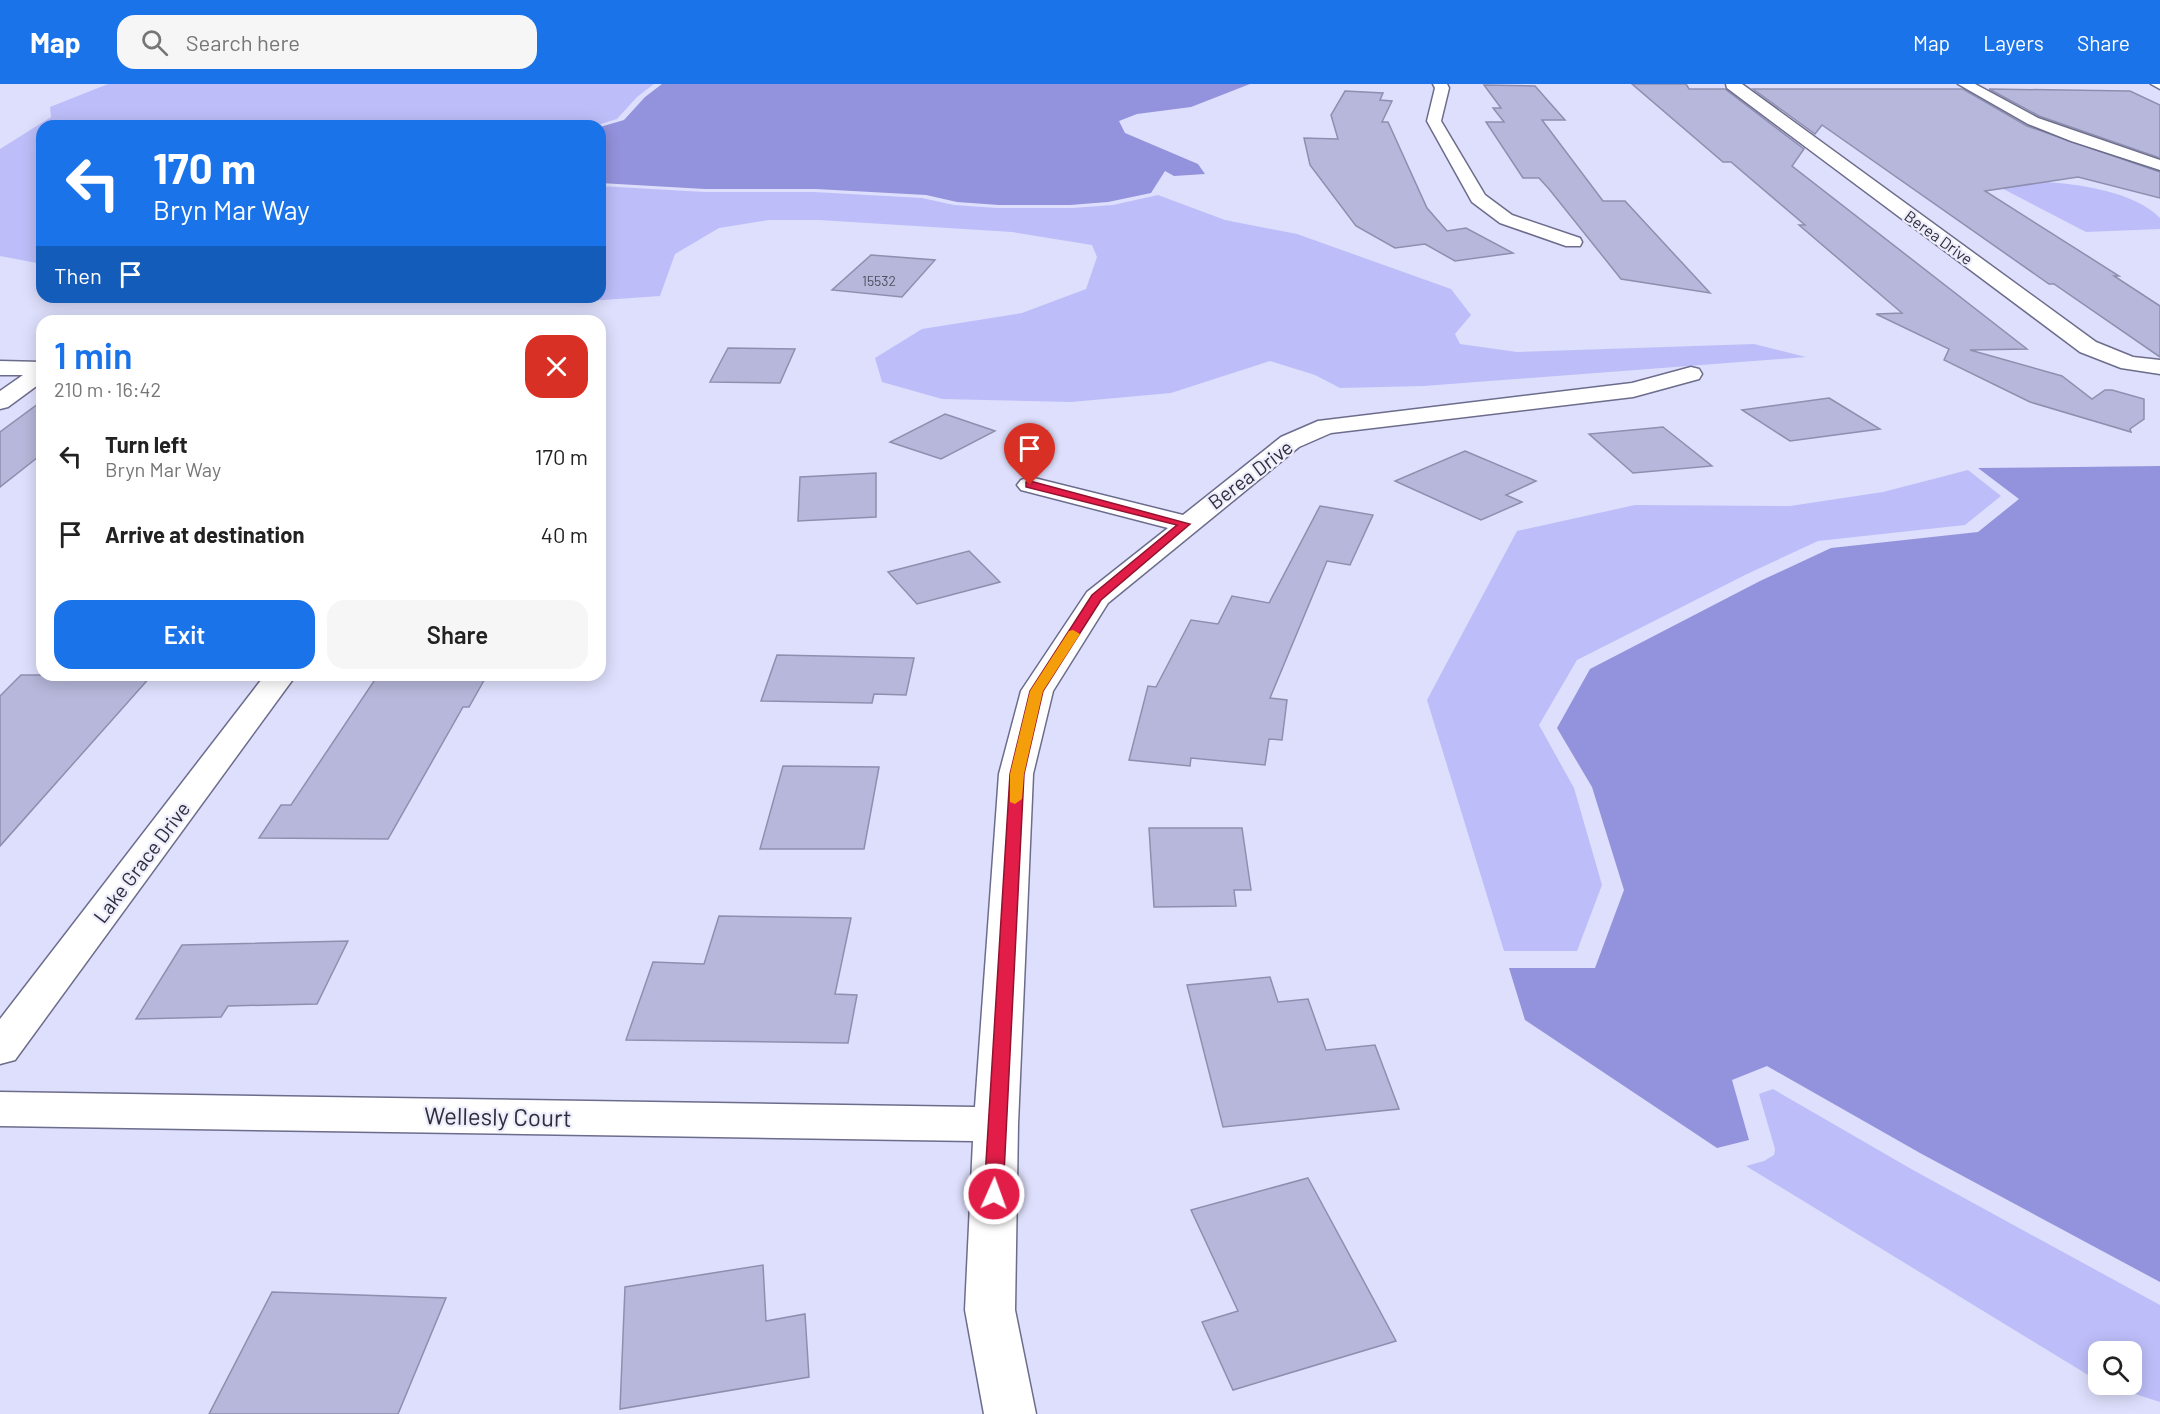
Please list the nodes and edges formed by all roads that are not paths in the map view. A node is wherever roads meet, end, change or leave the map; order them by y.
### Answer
1 (1440, 84) edge
2 (1735, 84) edge
3 (1965, 84) edge
4 (2160, 165) edge
5 (1573, 243) dead end
6 (2160, 367) edge
7 (0, 368) edge
8 (36, 370) edge
9 (1690, 374) dead end
10 (36, 375) edge
11 (0, 402) edge
12 (1030, 485) dead end
13 (1185, 524) junction
14 (276, 681) edge
15 (0, 1049) edge
16 (0, 1109) edge
17 (996, 1124) junction
18 (1010, 1414) edge

1 - 5 street
2 - 6 street, Berea Drive
3 - 4 street
7 - 8 street
9 - 13 street, Berea Drive
10 - 11 street
12 - 13 street
13 - 17 street, Berea Drive
14 - 15 street, Lake Grace Drive
16 - 17 street, Wellesly Court
17 - 18 street, Berea Drive

